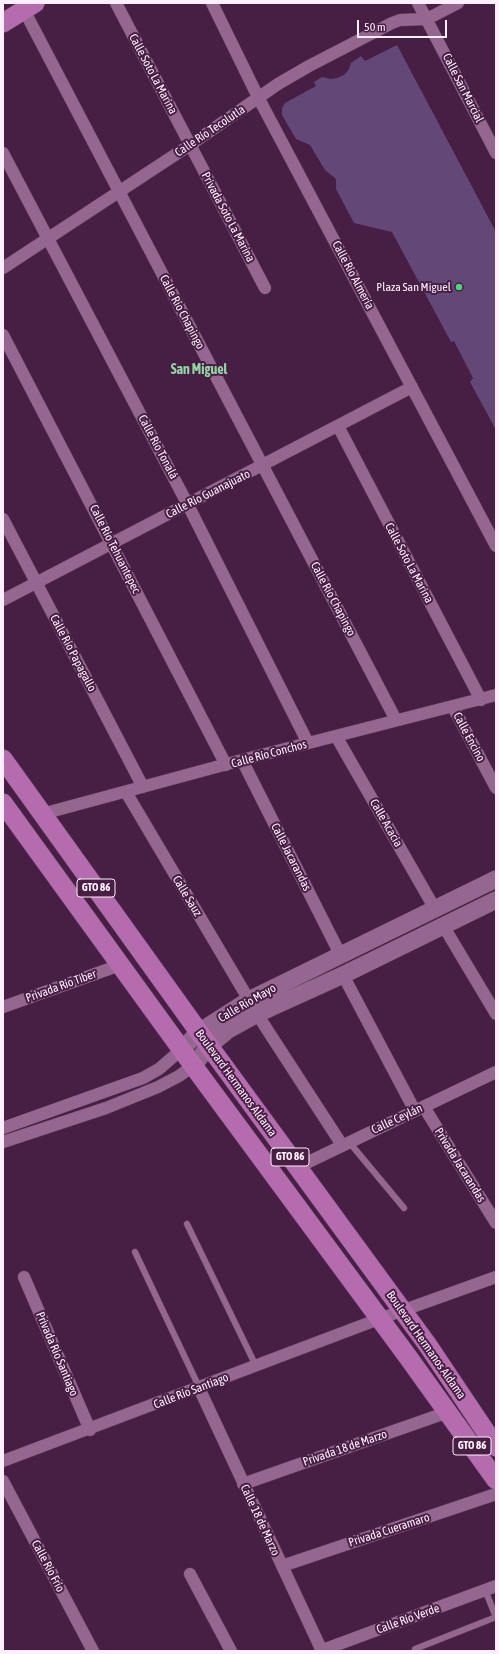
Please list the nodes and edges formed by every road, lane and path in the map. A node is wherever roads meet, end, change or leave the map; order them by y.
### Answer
1 (116, 3) edge
2 (212, 3) edge
3 (418, 3) edge
4 (458, 3) edge
5 (29, 7) edge
6 (427, 19) junction
7 (3, 23) edge
8 (258, 97) junction
9 (190, 145) junction
10 (3, 153) edge
11 (496, 153) edge
12 (118, 192) junction
13 (48, 237) junction
14 (3, 268) edge
15 (265, 288) dead end
16 (3, 335) edge
17 (412, 387) junction
18 (338, 426) junction
19 (263, 466) junction
20 (188, 505) junction
21 (3, 519) edge
22 (112, 543) junction
23 (496, 546) edge
24 (37, 583) junction
25 (3, 600) edge
26 (496, 696) edge
27 (481, 700) junction
28 (453, 707) junction
29 (396, 720) junction
30 (336, 736) junction
31 (308, 743) junction
32 (3, 759) edge
33 (242, 760) junction
34 (226, 765) junction
35 (144, 787) junction
36 (496, 788) edge
37 (126, 792) junction
38 (3, 803) edge
39 (42, 814) junction
40 (9, 823) edge
41 (496, 879) edge
42 (496, 900) edge
43 (435, 909) junction
44 (444, 927) junction
45 (340, 954) junction
46 (120, 965) junction
47 (343, 975) junction
48 (3, 1007) edge
49 (253, 1007) junction
50 (496, 1014) edge
51 (204, 1039) junction
52 (182, 1049) junction
53 (193, 1066) junction
54 (496, 1073) edge
55 (101, 1093) junction
56 (106, 1108) junction
57 (420, 1109) junction
58 (3, 1128) edge
59 (3, 1142) edge
60 (346, 1143) junction
61 (298, 1167) junction
62 (404, 1208) dead end
63 (496, 1223) edge
64 (187, 1224) dead end
65 (135, 1252) dead end
66 (496, 1277) edge
67 (24, 1278) dead end
68 (403, 1311) junction
69 (379, 1319) junction
70 (256, 1366) junction
71 (199, 1388) junction
72 (448, 1412) junction
73 (90, 1430) junction
74 (495, 1444) edge
75 (3, 1461) edge
76 (496, 1480) edge
77 (3, 1481) edge
78 (243, 1484) junction
79 (496, 1494) edge
80 (282, 1566) junction
81 (190, 1574) dead end
82 (490, 1588) edge
83 (415, 1649) dead end
84 (92, 1651) edge
85 (231, 1651) edge
86 (321, 1651) edge

1 - 9 street, Calle Soto La Marina
2 - 8 street, Calle Río Almería
3 - 6 street, Calle San Marcial
4 - 6 street
5 - 7 main road
5 - 12 street, Calle Río Chapingo
6 - 8 street, Calle Río Tecolutla
6 - 11 street, Calle San Marcial
8 - 9 street, Calle Río Tecolutla
8 - 17 street, Calle Río Almería
9 - 12 street, Calle Río Tecolutla
9 - 15 street, Privada Soto La Marina
10 - 13 street, Calle Río Tonalá
12 - 13 street, Calle Río Tecolutla
12 - 19 street, Calle Río Chapingo
13 - 14 street, Calle Río Tecolutla
13 - 20 street, Calle Río Tonalá
16 - 22 street, Calle Río Tehuantepec
17 - 18 street, Calle Río Guanajuato
17 - 23 street, Calle Río Almería
18 - 19 street, Calle Río Guanajuato
18 - 27 street, Calle Soto La Marina
19 - 20 street, Calle Río Guanajuato
19 - 29 street, Calle Río Chapingo
20 - 22 street, Calle Río Guanajuato
20 - 31 street, Calle Río Tonalá
21 - 24 street, Calle Río Papagallo
22 - 24 street, Calle Río Guanajuato
22 - 34 street, Calle Río Tehuantepec
24 - 25 street, Calle Río Guanajuato
24 - 35 street, Calle Río Papagallo
26 - 27 street, Calle Río Conchos
27 - 28 street, Calle Río Conchos
28 - 29 street, Calle Río Conchos
28 - 36 street, Calle Encino
29 - 30 street, Calle Río Conchos
30 - 31 street, Calle Río Conchos
30 - 43 street, Calle Acacia
31 - 33 street, Calle Río Conchos
32 - 39 main road, Boulevard Hermanos Aldama / GTO 86
33 - 34 street, Calle Río Conchos
33 - 45 street, Calle Jacarandas
34 - 35 street, Calle Río Conchos
35 - 37 street, Calle Río Conchos
37 - 39 street, Calle Río Conchos
37 - 49 street, Calle Sauz
38 - 40 main road, Boulevard Hermanos Aldama / GTO 86
39 - 51 main road, Boulevard Hermanos Aldama / GTO 86
40 - 46 main road, Boulevard Hermanos Aldama / GTO 86
41 - 43 street, Calle Río Mayo
42 - 44 street, Calle Río Mayo
43 - 45 street, Calle Río Mayo
44 - 47 street, Calle Río Mayo
44 - 50 street
45 - 49 street, Calle Río Mayo
46 - 48 street, Privada Río Tiber
46 - 52 main road, Boulevard Hermanos Aldama / GTO 86
47 - 49 street, Calle Río Mayo
47 - 57 street
49 - 51 street, Calle Río Mayo
49 - 60 street, Calle Sauz
51 - 52 street, Calle Río Mayo
51 - 53 street, Calle Río Mayo
51 - 61 main road, Boulevard Hermanos Aldama / GTO 86
52 - 53 main road, Boulevard Hermanos Aldama / GTO 86
52 - 55 street, Calle Río Mayo
53 - 56 street, Calle Río Mayo
53 - 69 main road, Boulevard Hermanos Aldama / GTO 86
54 - 57 street, Calle Ceylán
55 - 56 street
55 - 58 street, Calle Río Mayo
56 - 59 street, Calle Río Mayo
57 - 60 street, Calle Ceylán
57 - 63 street, Privada Jacarandas
60 - 61 street, Calle Ceylán
60 - 62 lane
61 - 68 main road, Boulevard Hermanos Aldama / GTO 86
64 - 70 lane
65 - 71 lane
66 - 68 street, Calle Río Santiago
67 - 73 street, Privada Río Santiago
68 - 69 street, Calle Río Santiago
68 - 74 main road, Boulevard Hermanos Aldama / GTO 86
69 - 70 street, Calle Río Santiago
69 - 72 main road, Boulevard Hermanos Aldama / GTO 86
70 - 71 street, Calle Río Santiago
71 - 73 street, Calle Río Santiago
71 - 78 street, Calle 18 de Marzo
72 - 76 main road, Boulevard Hermanos Aldama / GTO 86
72 - 78 street, Privada 18 de Marzo
73 - 75 street, Calle Río Santiago
77 - 84 street, Calle Río Frío
78 - 80 street, Calle 18 de Marzo
79 - 80 street, Privada Cueramaro
80 - 86 street, Calle 18 de Marzo
81 - 85 street
82 - 83 lane
82 - 86 street, Calle Río Verde

